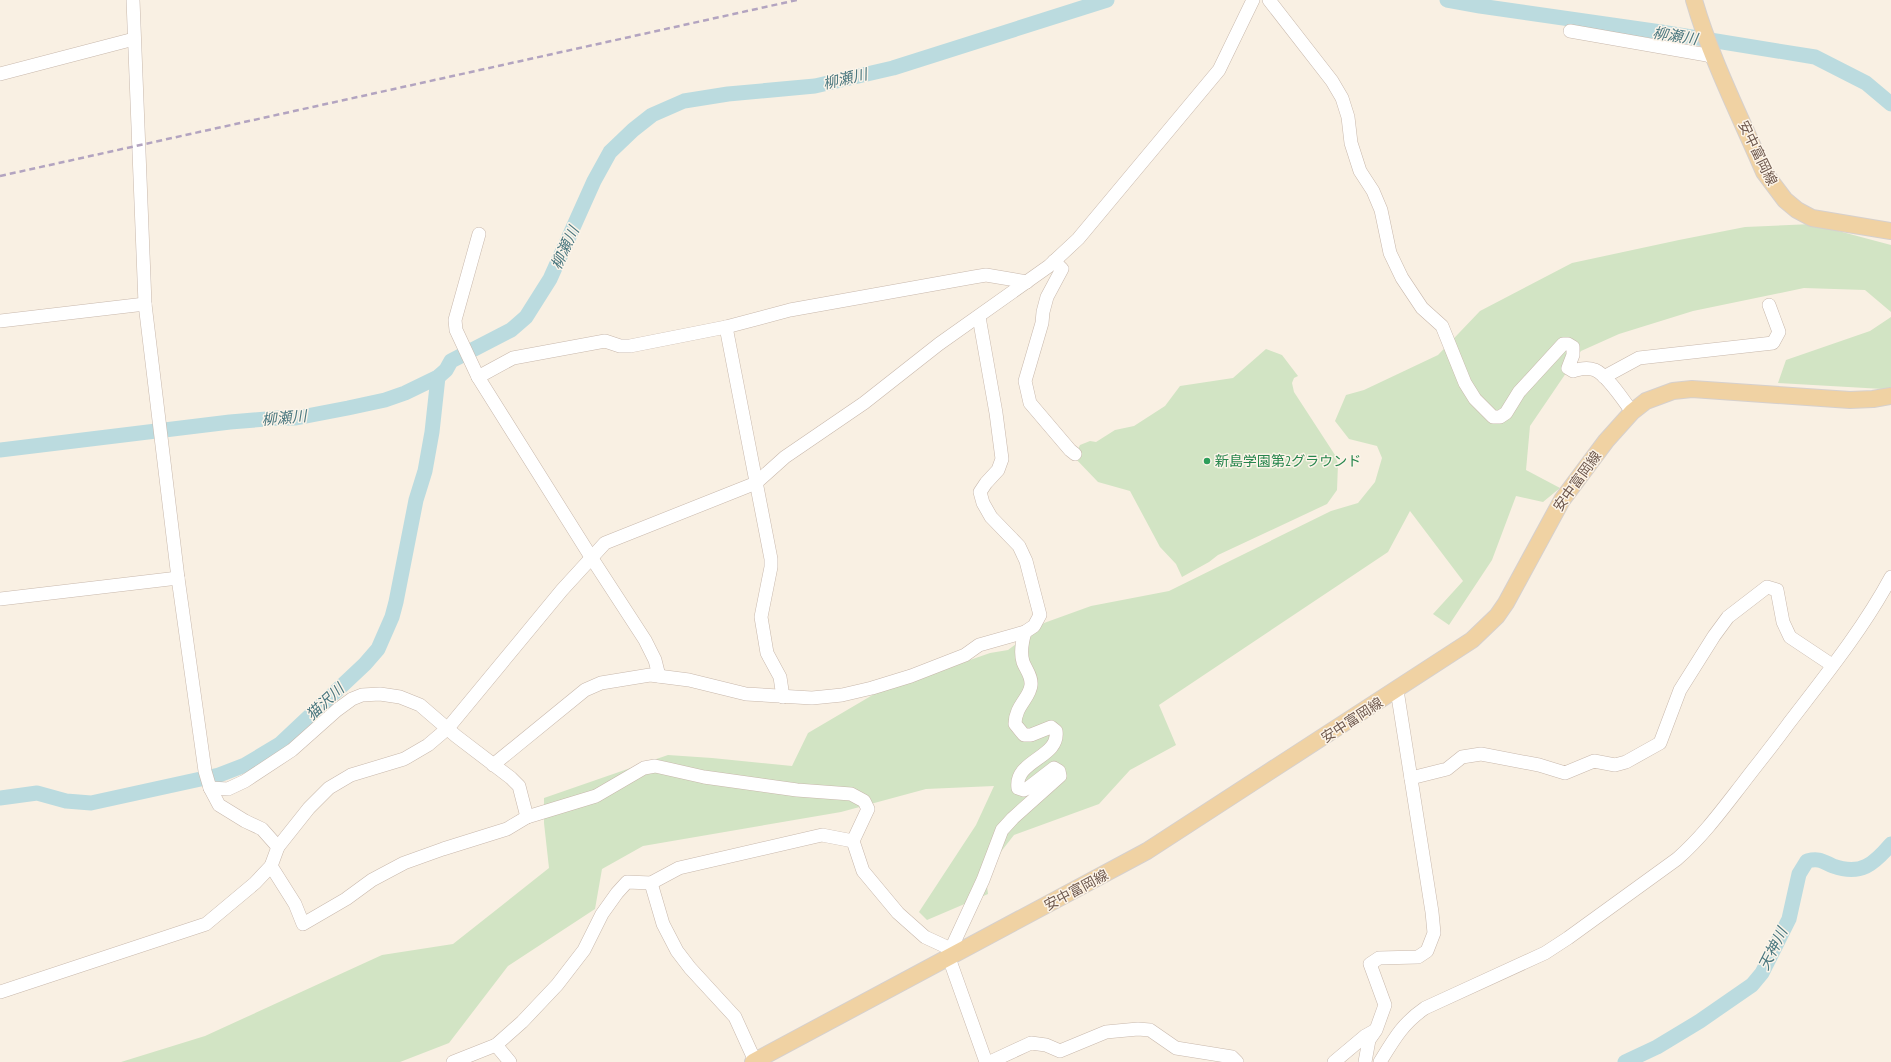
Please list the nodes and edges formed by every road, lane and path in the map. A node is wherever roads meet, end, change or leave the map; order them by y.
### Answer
1 (133, 0) edge
2 (1253, 0) edge
3 (1269, 0) edge
4 (1694, 0) edge
5 (1570, 31) dead end
6 (134, 39) junction
7 (1714, 56) junction
8 (0, 74) edge
9 (1891, 231) edge
10 (479, 234) dead end
11 (1054, 261) junction
12 (1027, 282) junction
13 (145, 304) junction
14 (1769, 305) dead end
15 (979, 317) junction
16 (0, 321) edge
17 (726, 327) junction
18 (477, 373) junction
19 (1604, 378) junction
20 (1891, 396) edge
21 (1632, 412) junction
22 (1075, 454) dead end
23 (756, 483) junction
24 (591, 557) junction
25 (1891, 576) edge
26 (178, 578) junction
27 (0, 599) edge
28 (1025, 632) junction
29 (1832, 665) junction
30 (659, 676) junction
31 (1397, 690) junction
32 (783, 697) junction
33 (448, 728) junction
34 (493, 765) junction
35 (1411, 778) junction
36 (209, 786) junction
37 (527, 817) junction
38 (853, 841) junction
39 (278, 847) junction
40 (271, 866) junction
41 (651, 883) junction
42 (950, 954) junction
43 (0, 992) edge
44 (1376, 1030) junction
45 (496, 1045) junction
46 (754, 1061) edge
47 (453, 1062) edge
48 (510, 1062) edge
49 (986, 1062) edge
50 (990, 1062) edge
51 (1237, 1062) edge
52 (1334, 1062) edge
53 (1366, 1062) edge
54 (1380, 1062) edge

1 - 6 street
2 - 11 street
3 - 19 street
4 - 7 main road, 安中富岡線
5 - 7 street
6 - 8 street
6 - 13 street
7 - 9 main road, 安中富岡線
10 - 18 street
11 - 12 street
11 - 22 street
12 - 15 street
12 - 17 street
13 - 16 street
13 - 26 street
14 - 19 street
15 - 23 street
15 - 28 street
17 - 18 street
17 - 23 street
18 - 24 street
19 - 21 street
20 - 21 main road, 安中富岡線
21 - 31 main road, 安中富岡線
23 - 24 street
23 - 32 street
24 - 30 street
24 - 33 street
25 - 29 street
26 - 27 street
26 - 36 street
28 - 32 street
28 - 42 street
29 - 35 street
29 - 54 street
30 - 32 street
30 - 34 street
31 - 35 street
31 - 42 main road, 安中富岡線
33 - 34 street
33 - 36 street
33 - 39 street
34 - 37 street
35 - 44 street
36 - 39 street
37 - 38 street
37 - 40 street
38 - 41 street
38 - 42 street
39 - 40 street
40 - 43 street
41 - 45 street
41 - 46 street
42 - 46 main road, 安中富岡線
42 - 49 street
44 - 52 street
44 - 53 street
45 - 47 street
45 - 48 street
50 - 51 street

